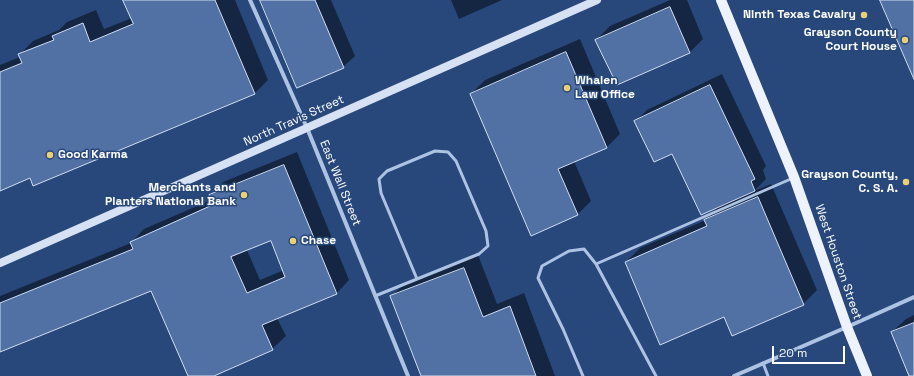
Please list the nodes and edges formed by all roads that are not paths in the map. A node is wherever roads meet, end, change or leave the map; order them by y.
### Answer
1 (250, 0) edge
2 (597, 0) edge
3 (721, 0) edge
4 (307, 128) junction
5 (794, 177) junction
6 (0, 263) edge
7 (596, 264) junction
8 (417, 279) junction
9 (375, 296) junction
10 (914, 297) edge
11 (847, 327) junction
12 (763, 363) junction
13 (408, 376) edge
14 (583, 376) edge
15 (656, 376) edge
16 (734, 376) edge
17 (768, 376) edge
18 (867, 376) edge

1 - 4 street, East Wall Street
2 - 4 main road, North Travis Street
3 - 5 main road, West Houston Street
4 - 6 main road, North Travis Street
4 - 9 street, East Wall Street
5 - 7 lane
5 - 11 main road, West Houston Street
7 - 14 lane
7 - 15 lane
8 - 8 lane
8 - 9 lane
9 - 13 street, East Wall Street
10 - 11 street
11 - 12 street
11 - 18 main road, West Houston Street
12 - 16 street
12 - 17 lane

